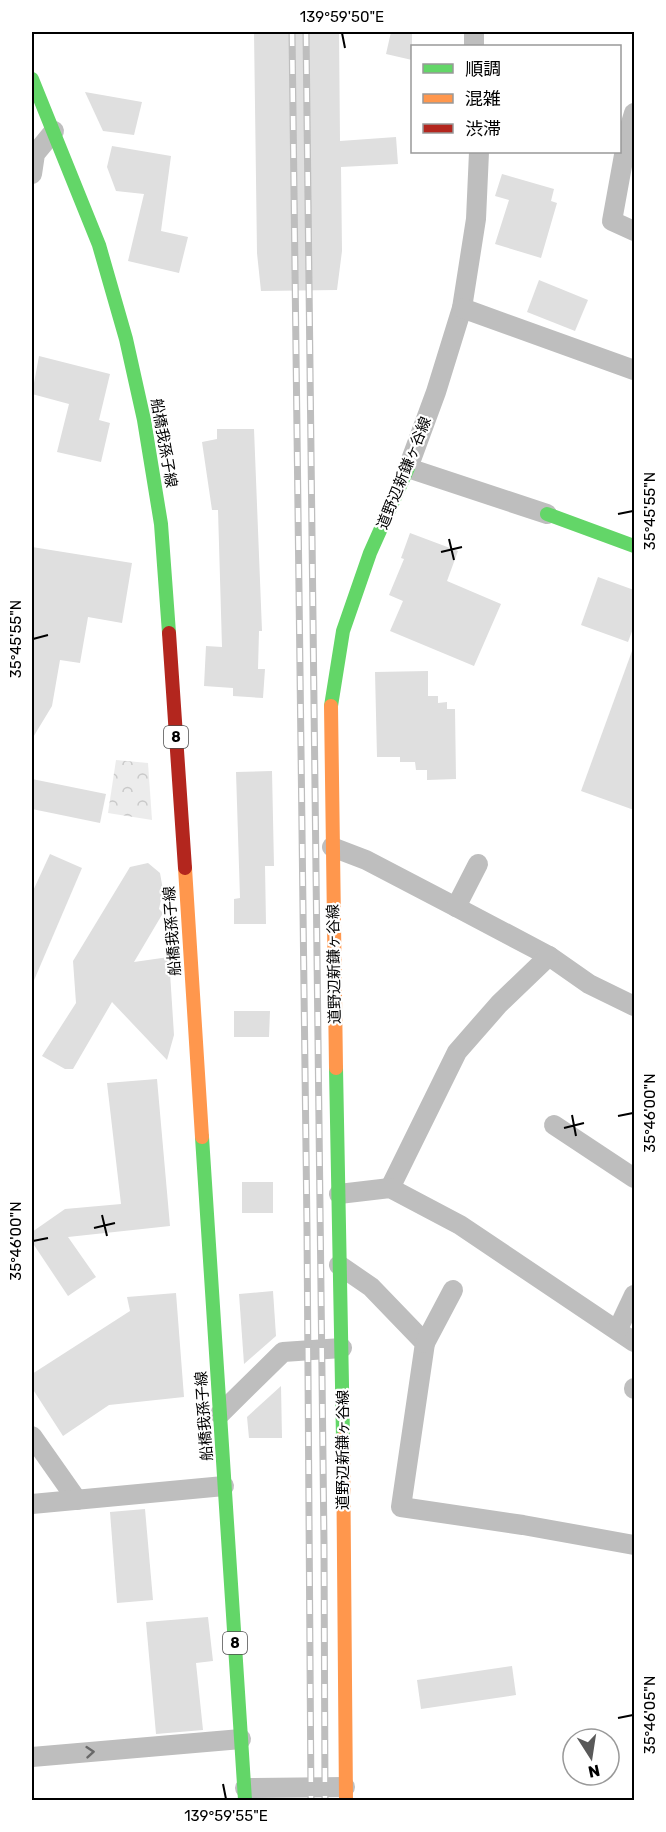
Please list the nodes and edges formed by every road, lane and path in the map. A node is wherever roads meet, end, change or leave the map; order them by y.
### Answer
1 (32, 79) edge
2 (634, 112) edge
3 (54, 131) junction
4 (479, 153) edge
5 (32, 174) edge
6 (634, 231) edge
7 (462, 308) junction
8 (634, 370) edge
9 (408, 468) junction
10 (547, 514) joint
11 (634, 546) edge
12 (332, 847) junction
13 (478, 864) dead end
14 (456, 907) junction
15 (549, 956) junction
16 (634, 1006) edge
17 (554, 1125) dead end
18 (634, 1178) edge
19 (390, 1188) junction
20 (339, 1194) junction
21 (339, 1265) junction
22 (453, 1290) dead end
23 (634, 1295) edge
24 (618, 1329) junction
25 (634, 1342) edge
26 (425, 1343) junction
27 (342, 1348) junction
28 (220, 1414) junction
29 (32, 1436) edge
30 (225, 1486) junction
31 (77, 1500) junction
32 (32, 1504) edge
33 (634, 1545) edge
34 (241, 1739) junction
35 (32, 1757) edge
36 (245, 1794) edge
37 (345, 1794) edge

1 - 3 main road, 船橋我孫子線 / 8
2 - 6 street
3 - 5 street
3 - 28 main road, 船橋我孫子線 / 8
4 - 7 street, 道野辺新鎌ヶ谷線
7 - 8 street
7 - 9 street, 道野辺新鎌ヶ谷線
9 - 10 street
9 - 12 main road, 道野辺新鎌ヶ谷線
10 - 11 main road
12 - 14 street
12 - 20 main road, 道野辺新鎌ヶ谷線
13 - 14 street
14 - 15 street
15 - 16 street
15 - 19 street
17 - 18 street
19 - 20 street
19 - 24 street
20 - 21 main road, 道野辺新鎌ヶ谷線
21 - 26 street
21 - 27 main road, 道野辺新鎌ヶ谷線
22 - 26 street
23 - 24 street
24 - 25 street
26 - 33 street
27 - 28 street
27 - 37 main road, 道野辺新鎌ヶ谷線
28 - 30 main road, 船橋我孫子線 / 8
29 - 31 street
30 - 31 street
30 - 34 main road, 船橋我孫子線 / 8
31 - 32 street
35 -> 34 street
34 - 36 main road, 船橋我孫子線 / 8
36 - 37 street

